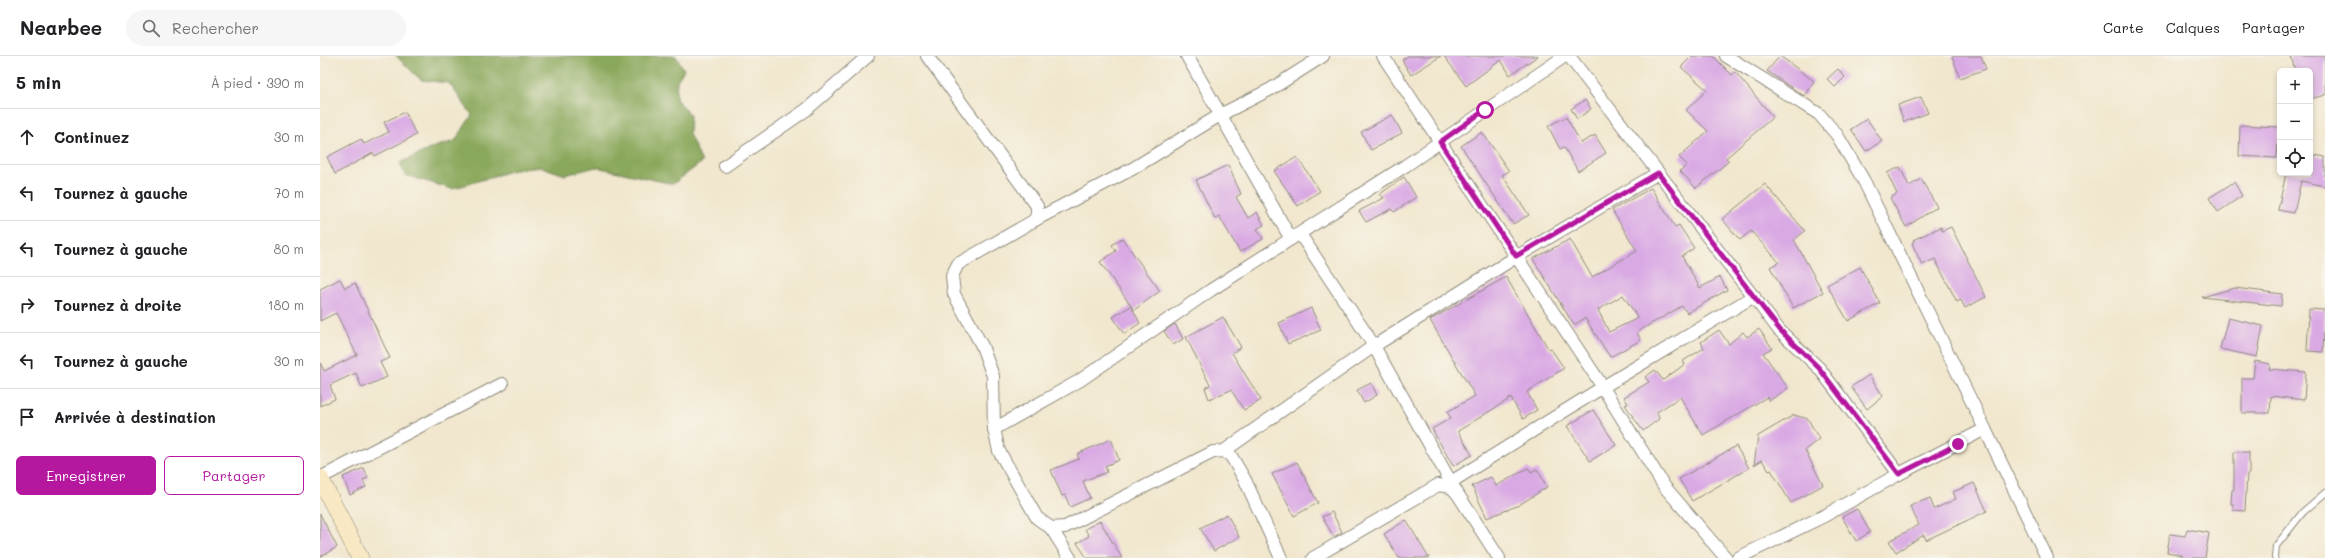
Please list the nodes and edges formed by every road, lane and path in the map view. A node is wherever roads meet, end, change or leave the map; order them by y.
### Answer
1 (868, 56) edge
2 (927, 56) edge
3 (1187, 56) edge
4 (1323, 56) edge
5 (1383, 56) edge
6 (1565, 56) edge
7 (1569, 56) edge
8 (1726, 56) edge
9 (1220, 115) junction
10 (1440, 142) junction
11 (725, 166) dead end
12 (1658, 173) junction
13 (1035, 220) junction
14 (1296, 236) junction
15 (1516, 256) junction
16 (1754, 296) junction
17 (1374, 346) junction
18 (502, 384) dead end
19 (1603, 387) junction
20 (994, 429) junction
21 (1985, 429) junction
22 (1224, 452) junction
23 (1899, 474) junction
24 (320, 478) edge
25 (1451, 482) junction
26 (1457, 493) junction
27 (2325, 493) edge
28 (1051, 528) junction
29 (360, 558) edge
30 (1070, 558) edge
31 (1281, 558) edge
32 (1313, 558) edge
33 (1499, 558) edge
34 (1726, 558) edge
35 (1738, 558) edge
36 (2047, 558) edge
37 (2275, 558) edge

1 - 11 street
2 - 13 street
3 - 9 street
4 - 9 street
5 - 10 street
6 - 10 street
7 - 12 street
8 - 21 street
9 - 13 street
9 - 14 street
10 - 14 street
10 - 15 street
12 - 15 street
12 - 16 street
13 - 20 street
14 - 17 street
14 - 20 street
15 - 17 street
15 - 19 street
16 - 19 street
16 - 23 street
17 - 22 street
17 - 25 street
18 - 24 street
19 - 25 street
19 - 34 street
20 - 28 street
21 - 23 street
21 - 36 street
22 - 28 street
22 - 31 street
23 - 35 street
24 - 29 main road
25 - 26 street
26 - 32 street
26 - 33 street
27 - 37 lane
28 - 30 street

